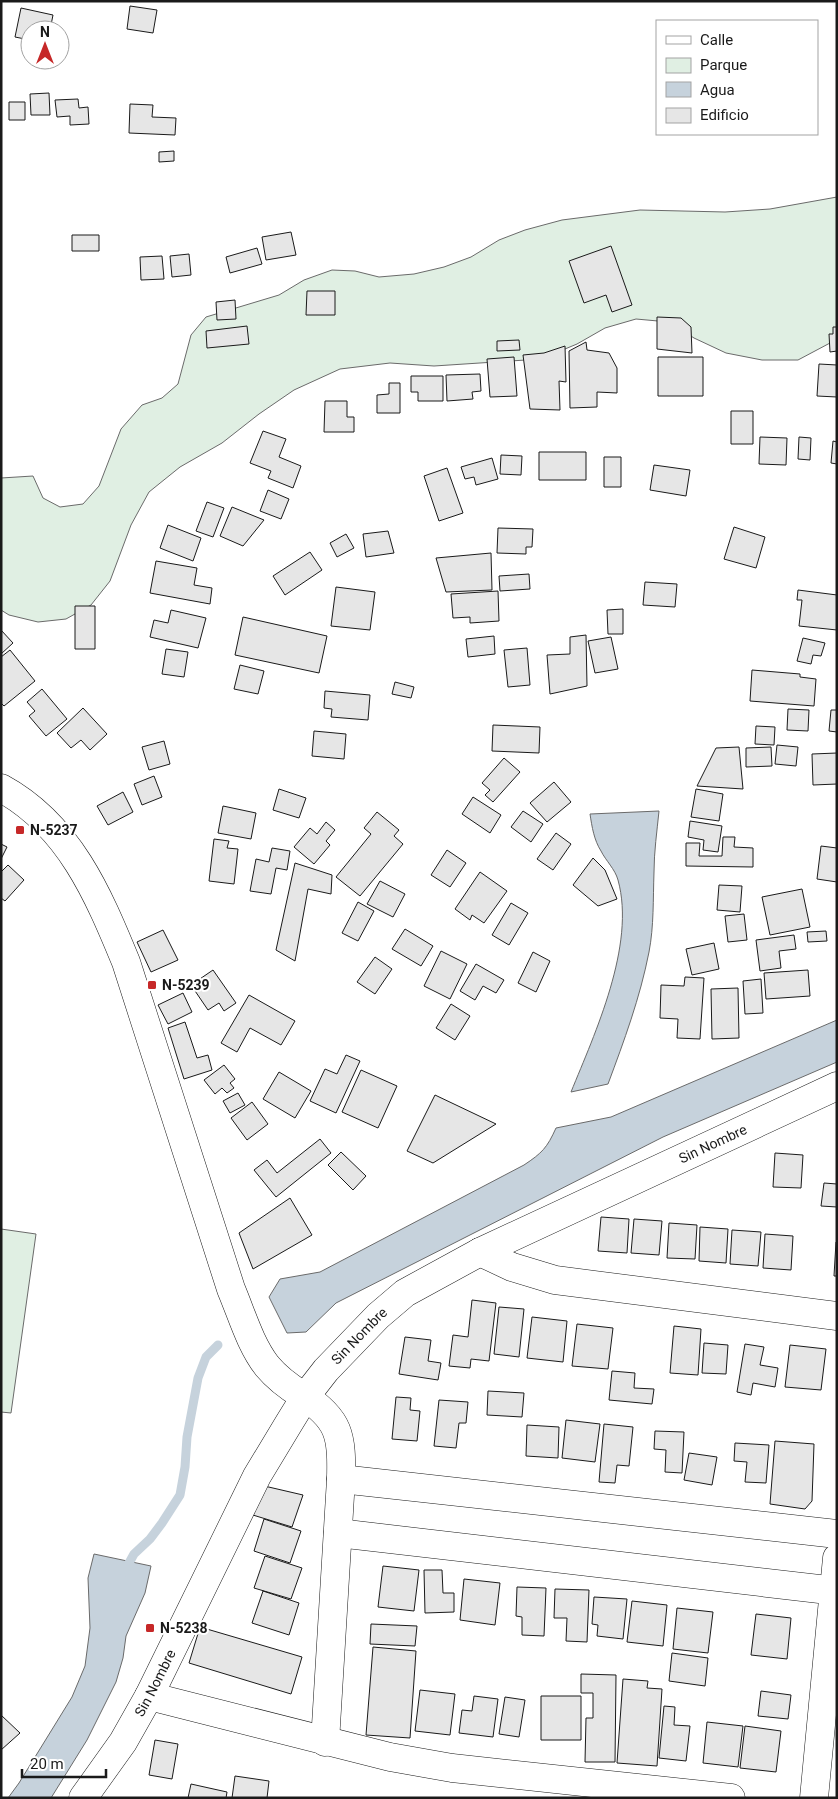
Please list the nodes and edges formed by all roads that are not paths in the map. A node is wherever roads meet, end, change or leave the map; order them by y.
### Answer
1 (1, 788) edge
2 (837, 1086) edge
3 (804, 1101) junction
4 (837, 1104) edge
5 (480, 1252) junction
6 (837, 1316) edge
7 (305, 1397) junction
8 (341, 1479) junction
9 (338, 1533) junction
10 (837, 1534) edge
11 (837, 1558) edge
12 (835, 1591) edge
13 (149, 1696) junction
14 (325, 1742) junction
15 (83, 1798) edge
16 (731, 1798) edge
17 (814, 1798) edge

1 - 7 street
2 - 3 street, Sin Nombre
3 - 4 street
3 - 5 street, Sin Nombre
5 - 6 street
5 - 7 street, Sin Nombre
7 - 8 street
7 - 13 street, Sin Nombre
8 - 9 street
8 - 10 street
9 - 12 street
9 - 14 street
11 - 12 street
12 - 17 street
13 - 14 street
13 - 15 street, Sin Nombre
14 - 16 street

